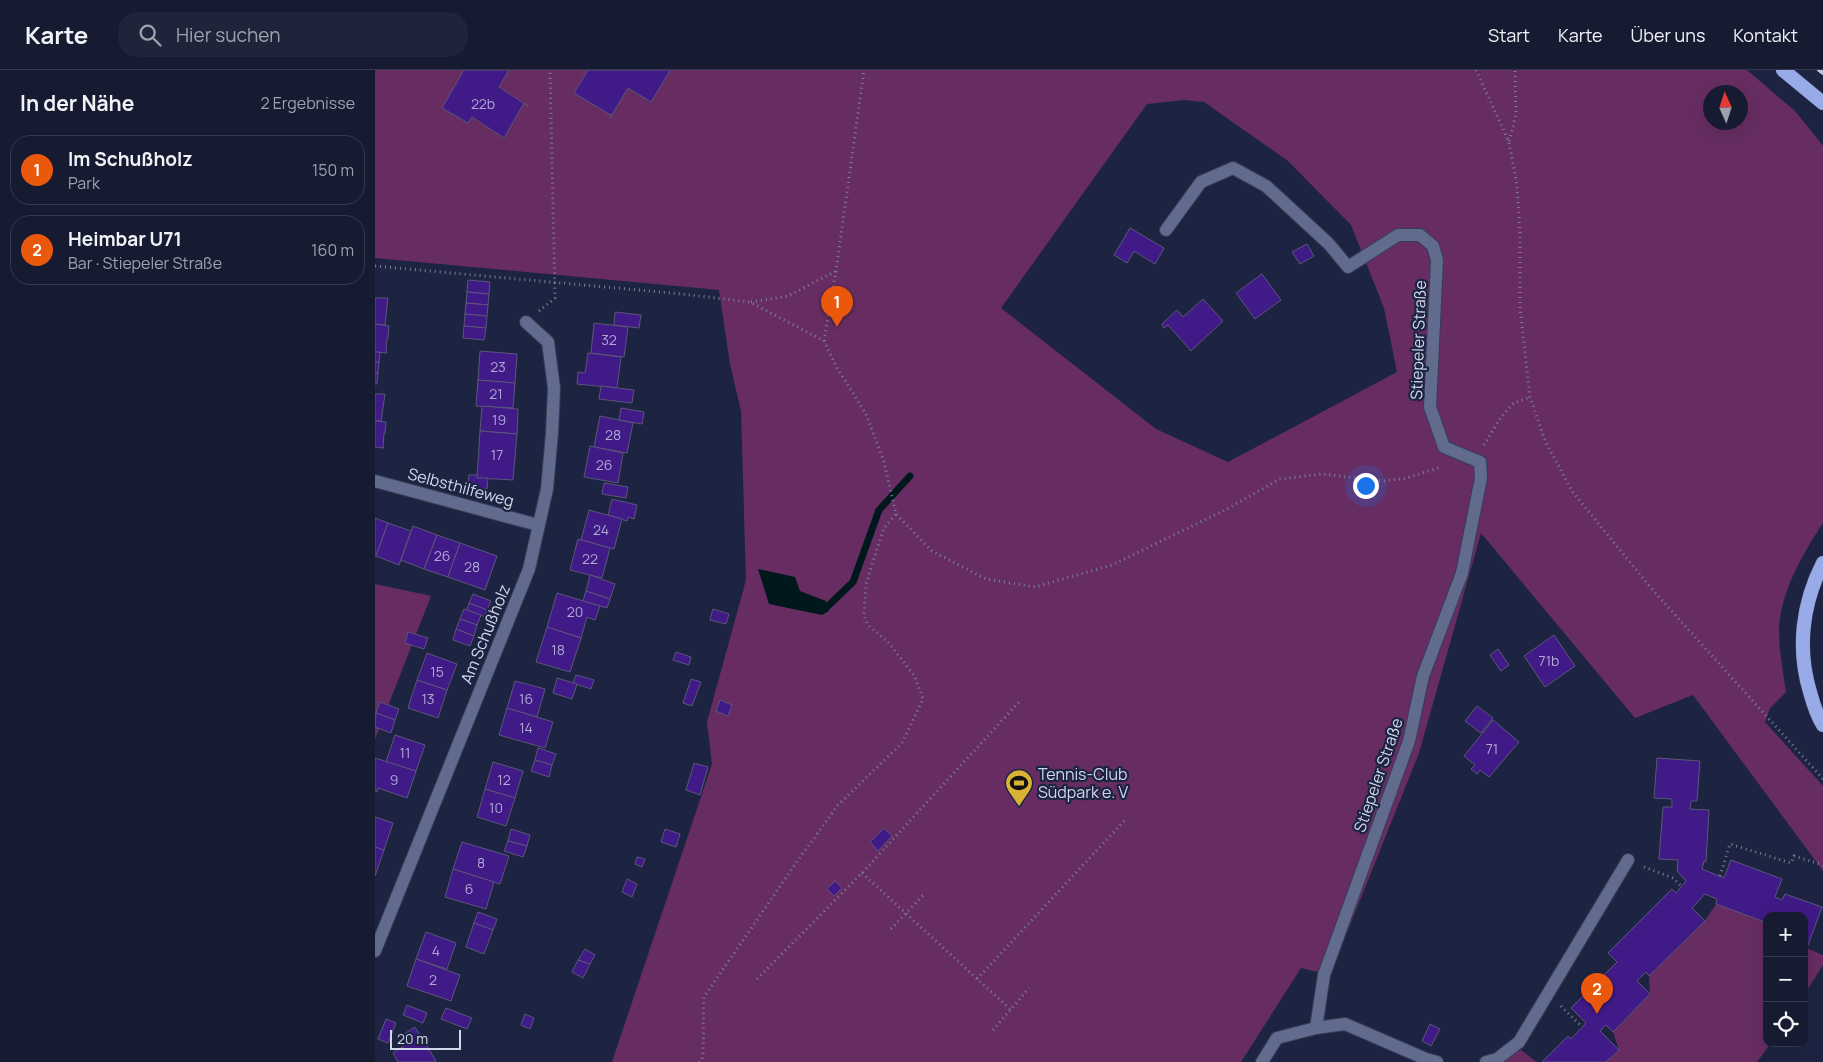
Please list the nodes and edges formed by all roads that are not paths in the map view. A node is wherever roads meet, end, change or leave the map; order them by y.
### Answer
1 (1783, 70) edge
2 (1823, 103) edge
3 (1166, 230) dead end
4 (526, 322) road end
5 (375, 481) edge
6 (537, 525) junction
7 (1823, 563) edge
8 (1823, 725) edge
9 (1629, 860) road end
10 (375, 951) edge
11 (1316, 1028) junction
12 (1263, 1062) edge
13 (1437, 1062) edge
14 (1486, 1062) edge

1 - 2 highway
3 - 11 street, Stiepeler Straße
4 - 6 street, Am Schußholz
5 - 6 street, Selbsthilfeweg
6 - 10 street, Am Schußholz
7 - 8 highway
9 - 14 street
11 - 12 street
11 - 13 street

